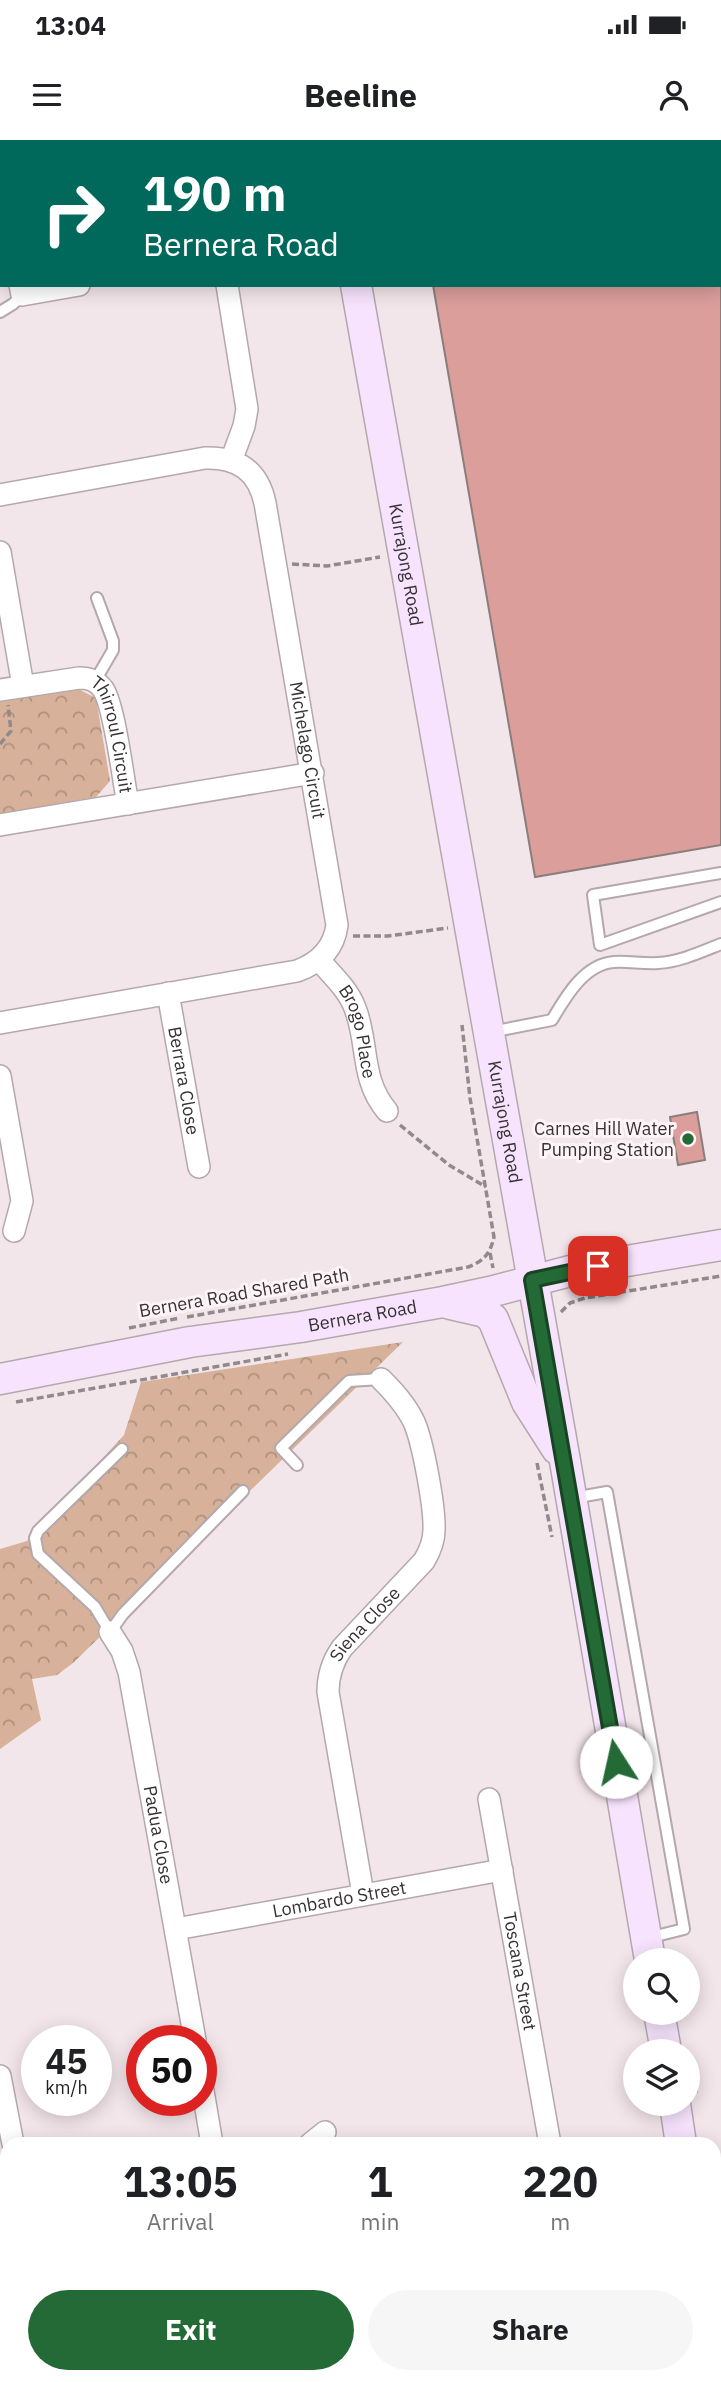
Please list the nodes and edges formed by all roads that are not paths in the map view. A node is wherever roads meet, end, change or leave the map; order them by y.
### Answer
1 (56, 287) edge
2 (227, 287) edge
3 (356, 287) edge
4 (21, 290) edge
5 (0, 312) edge
6 (232, 461) junction
7 (0, 495) edge
8 (0, 552) edge
9 (97, 598) dead end
10 (95, 681) junction
11 (9, 689) edge
12 (313, 773) junction
13 (128, 804) junction
14 (0, 825) edge
15 (721, 873) edge
16 (721, 902) edge
17 (721, 944) edge
18 (319, 960) junction
19 (168, 993) junction
20 (0, 1023) edge
21 (488, 1032) junction
22 (0, 1076) edge
23 (387, 1111) road end
24 (199, 1167) dead end
25 (14, 1231) dead end
26 (721, 1245) edge
27 (532, 1280) junction
28 (443, 1302) junction
29 (381, 1379) joint
30 (6, 1391) edge
31 (122, 1449) dead end
32 (565, 1461) junction
33 (297, 1465) dead end
34 (243, 1491) dead end
35 (110, 1632) junction
36 (489, 1799) dead end
37 (502, 1870) junction
38 (363, 1894) junction
39 (176, 1928) junction
40 (648, 1948) edge
41 (192, 2025) edge
42 (1, 2087) edge
43 (207, 2116) edge
44 (684, 2116) edge
45 (12, 2137) edge
46 (211, 2137) edge
47 (549, 2137) edge
48 (682, 2137) edge

1 - 4 street
2 - 6 street
3 - 21 main road, Kurrajong Road
4 - 5 lane
6 - 7 street
6 - 12 street, Michelago Circuit
8 - 11 street
9 - 10 lane
10 - 11 street, Thirroul Circuit
10 - 13 street, Thirroul Circuit
12 - 13 street, Thirroul Circuit
12 - 18 street, Michelago Circuit
13 - 14 street, Thirroul Circuit
15 - 16 lane
17 - 21 lane
18 - 19 street
18 - 23 street, Brogo Place
19 - 20 street
19 - 24 street, Berrara Close
21 - 27 main road, Kurrajong Road
22 - 25 street
26 - 27 main road, Bernera Road
27 - 28 main road, Bernera Road
27 - 32 main road, Kurrajong Road
28 - 30 main road, Bernera Road
28 - 32 main road
29 - 33 lane
29 - 38 street, Siena Close
31 - 35 lane
32 - 40 main road, Kurrajong Road
34 - 35 lane
35 - 39 street, Padua Close
36 - 37 street, Toscana Street
37 - 38 street, Lombardo Street
37 - 47 street, Toscana Street
38 - 39 street, Lombardo Street
39 - 41 street, Padua Close
42 - 45 street
43 - 46 street
44 - 48 main road

